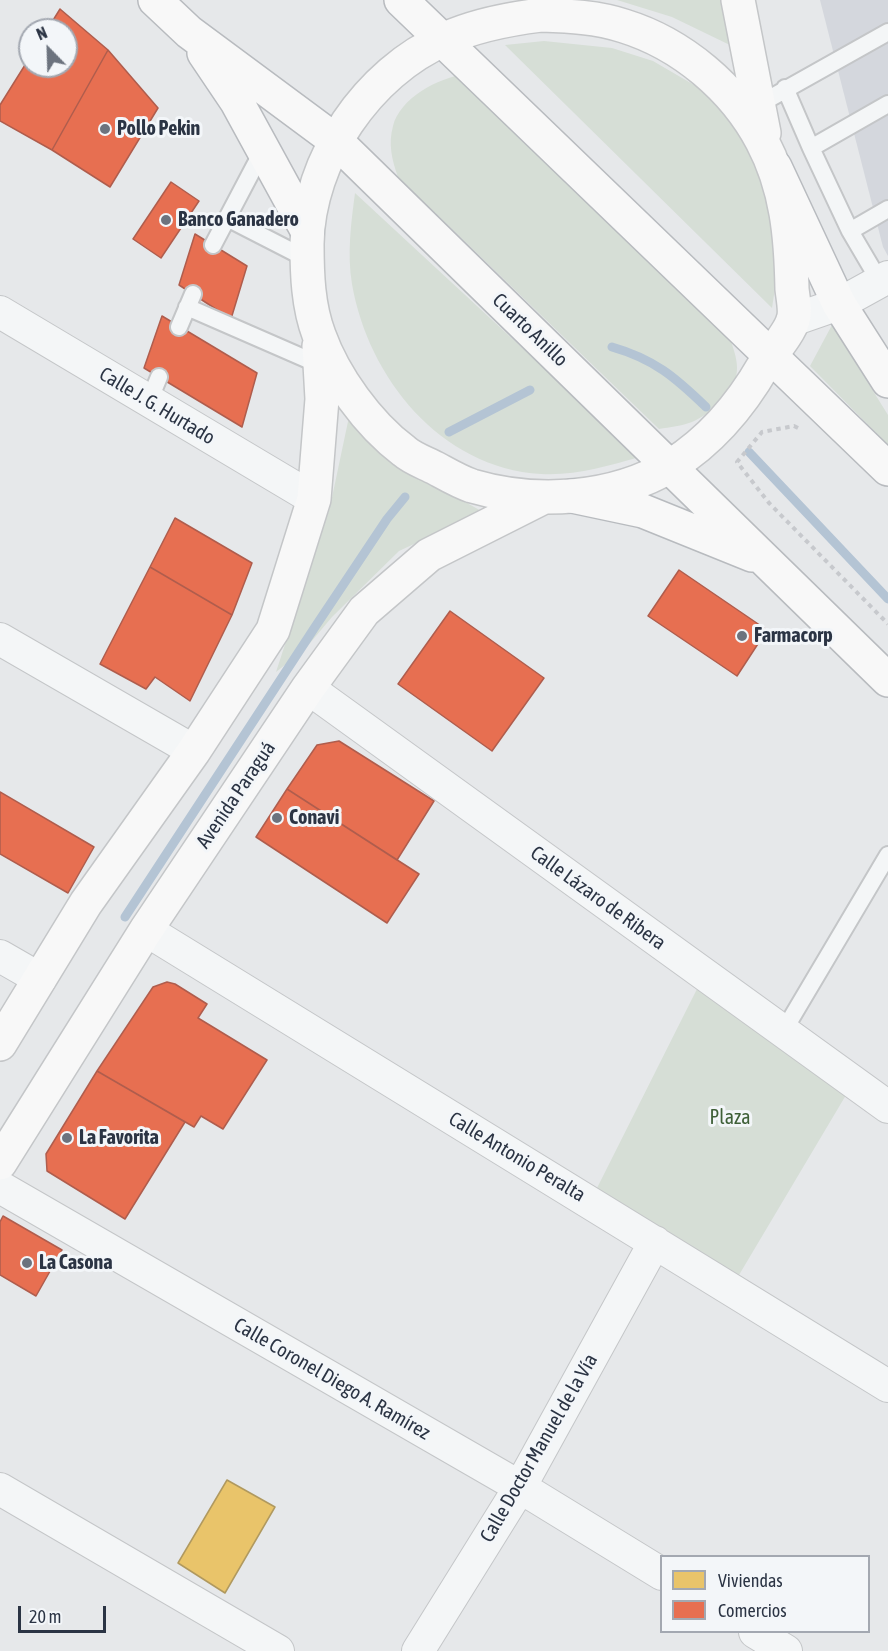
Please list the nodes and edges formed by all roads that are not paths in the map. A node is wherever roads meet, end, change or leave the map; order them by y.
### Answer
1 (155, 0) edge
2 (400, 0) edge
3 (540, 0) edge
4 (741, 1) edge
5 (499, 20) junction
6 (189, 32) junction
7 (888, 32) edge
8 (443, 39) junction
9 (772, 96) junction
10 (888, 104) edge
11 (336, 141) junction
12 (811, 148) junction
13 (263, 150) junction
14 (771, 158) junction
15 (888, 209) edge
16 (227, 218) junction
17 (850, 231) junction
18 (213, 245) dead end
19 (307, 245) junction
20 (884, 280) edge
21 (839, 304) junction
22 (0, 312) edge
23 (793, 320) junction
24 (179, 327) dead end
25 (319, 350) junction
26 (771, 354) junction
27 (888, 381) edge
28 (670, 466) junction
29 (888, 469) edge
30 (557, 497) junction
31 (314, 499) junction
32 (768, 562) junction
33 (0, 639) edge
34 (888, 680) edge
35 (308, 688) junction
36 (194, 751) junction
37 (888, 855) edge
38 (146, 930) junction
39 (0, 956) edge
40 (40, 979) junction
41 (783, 1032) junction
42 (0, 1044) edge
43 (888, 1107) edge
44 (0, 1163) edge
45 (0, 1188) edge
46 (656, 1242) junction
47 (888, 1386) edge
48 (520, 1487) junction
49 (0, 1489) edge
50 (660, 1573) edge
51 (757, 1633) edge
52 (278, 1651) edge
53 (418, 1651) edge
54 (786, 1651) edge

1 - 6 main road, Cuarto Anillo
2 - 8 main road
3 - 5 main road
4 - 9 main road
5 - 8 main road
5 - 14 main road
6 - 11 main road, Cuarto Anillo
6 - 13 main road
7 - 9 lane
8 - 11 main road
8 - 26 main road
9 - 12 lane
9 - 14 main road
10 - 12 lane
11 - 19 main road
11 - 28 main road, Cuarto Anillo
12 - 17 lane
13 - 16 lane
13 - 19 main road
14 - 21 main road
14 - 23 main road
15 - 17 lane
16 - 18 lane
16 - 19 lane
17 - 20 lane
19 - 25 main road
20 - 21 street
21 - 23 street
21 - 27 main road
22 - 31 street, Calle J. G. Hurtado
23 - 26 main road
24 - 25 lane
25 - 30 main road
25 - 31 main road
26 - 28 main road
26 - 29 main road
28 - 30 main road
28 - 32 main road, Cuarto Anillo
30 - 32 main road
30 - 35 main road, Avenida Paraguá
31 - 36 main road
32 - 34 main road, Cuarto Anillo
33 - 36 street
35 - 38 main road, Avenida Paraguá
35 - 41 street, Calle Lázaro de Ribera
36 - 40 main road
37 - 41 lane
38 - 44 main road, Avenida Paraguá
38 - 46 street, Calle Antonio Peralta
39 - 40 street
40 - 42 main road
41 - 43 street, Calle Lázaro de Ribera
45 - 48 street, Calle Coronel Diego A. Ramírez
46 - 47 street, Calle Antonio Peralta
46 - 48 street, Calle Doctor Manuel de la Vía
48 - 50 street, Calle Coronel Diego A. Ramírez
48 - 53 street, Calle Doctor Manuel de la Vía
49 - 52 street
51 - 54 street

